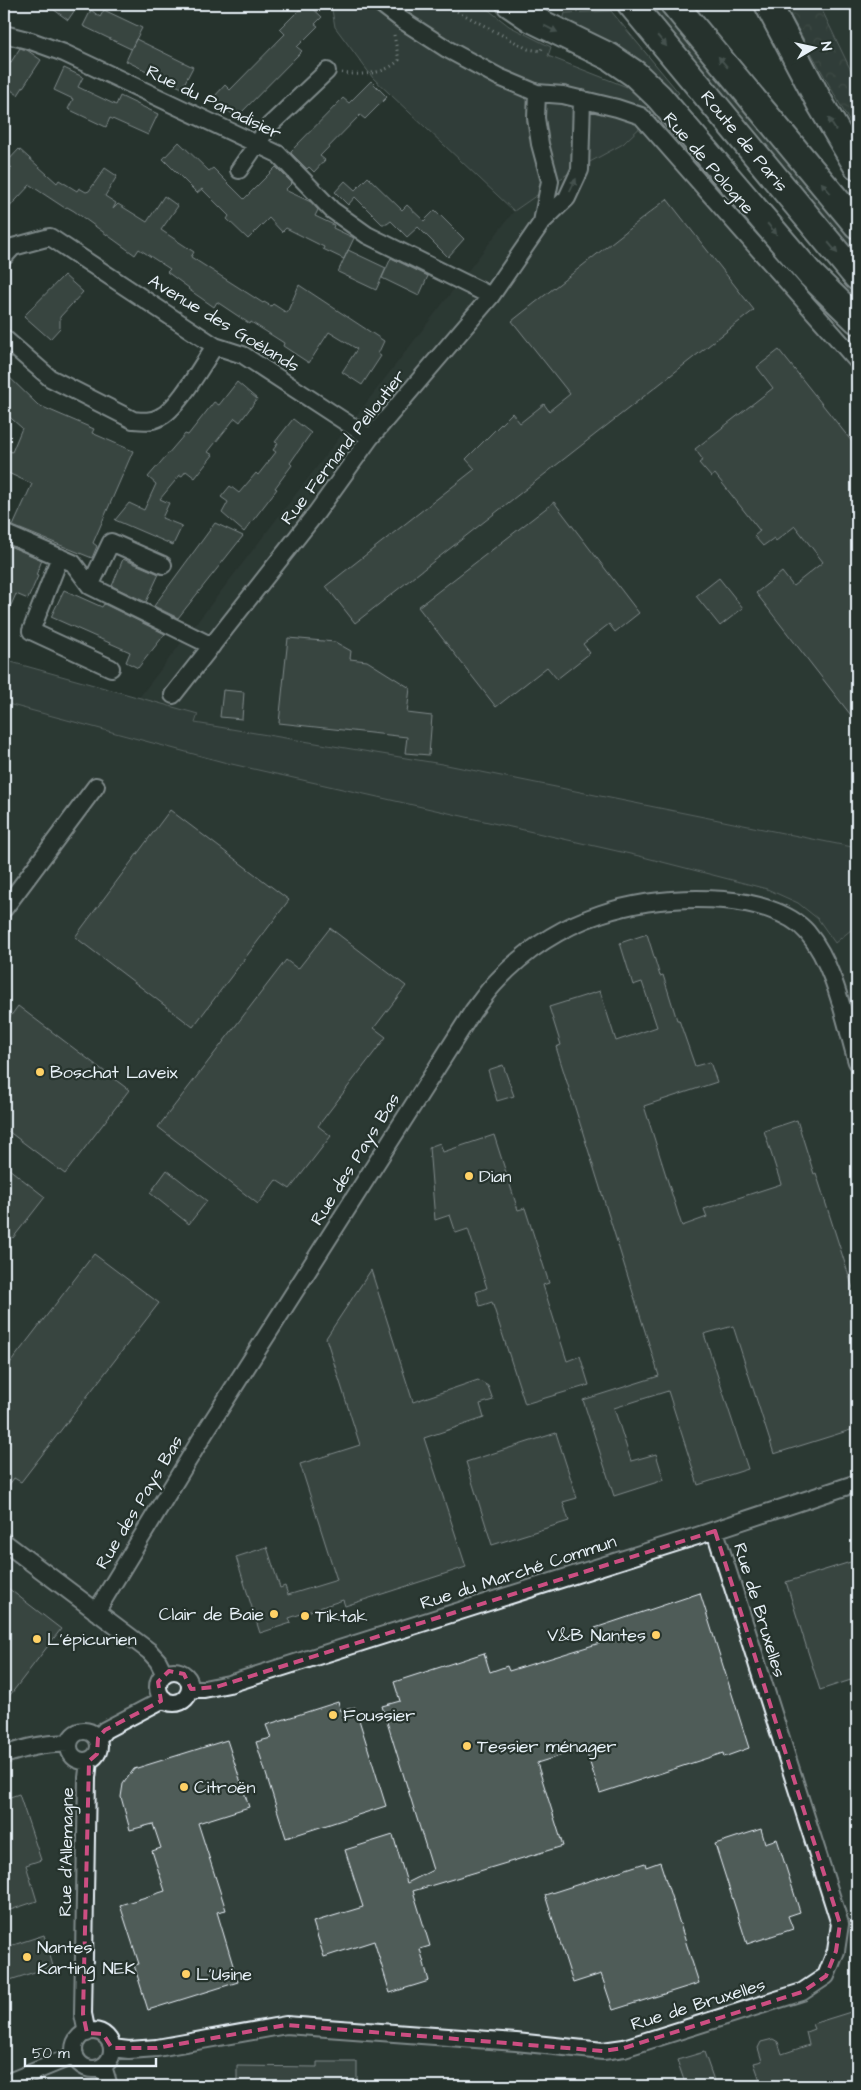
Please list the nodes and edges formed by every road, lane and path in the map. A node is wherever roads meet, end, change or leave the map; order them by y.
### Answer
1 (381, 4) edge
2 (444, 4) edge
3 (510, 4) edge
4 (631, 4) edge
5 (674, 4) edge
6 (768, 4) edge
7 (402, 20) junction
8 (552, 29) junction
9 (4, 34) edge
10 (327, 71) joint
11 (537, 93) junction
12 (582, 99) junction
13 (256, 144) junction
14 (857, 166) edge
15 (239, 170) dead end
16 (542, 222) junction
17 (857, 225) edge
18 (4, 258) edge
19 (857, 277) edge
20 (491, 296) junction
21 (857, 320) edge
22 (4, 338) edge
23 (215, 346) junction
24 (857, 361) edge
25 (370, 438) junction
26 (4, 533) edge
27 (60, 557) junction
28 (163, 565) dead end
29 (90, 586) junction
30 (212, 646) junction
31 (111, 668) dead end
32 (173, 695) dead end
33 (96, 786) dead end
34 (4, 909) edge
35 (857, 1062) edge
36 (857, 1483) edge
37 (715, 1531) junction
38 (4, 1542) edge
39 (96, 1612) junction
40 (164, 1673) junction
41 (190, 1688) junction
42 (164, 1699) junction
43 (98, 1738) junction
44 (69, 1744) junction
45 (4, 1755) edge
46 (89, 1761) junction
47 (87, 2033) junction
48 (112, 2048) junction
49 (75, 2055) junction
50 (103, 2066) junction
51 (4, 2084) edge
52 (109, 2086) edge

1 - 7 street, Rue de Pologne
2 - 8 path
3 -> 8 main road
4 -> 19 main road, Route de Paris
17 -> 5 main road, Route de Paris
14 -> 6 main road
7 - 10 path
7 - 11 street, Rue de Pologne
8 -> 21 main road
9 - 13 street, Rue du Paradisier
10 - 13 street
11 - 12 street, Rue de Pologne
11 - 16 street, Rue Fernand Pelloutier
16 -> 12 street, Rue Fernand Pelloutier
12 - 24 street, Rue de Pologne
13 - 15 street
13 - 20 street, Rue du Paradisier
16 - 20 street, Rue Fernand Pelloutier
18 - 23 street, Avenue des Goélands
20 - 25 street, Rue Fernand Pelloutier
22 - 23 street
23 - 25 street, Avenue des Goélands
25 - 30 street, Rue Fernand Pelloutier
26 - 27 street
27 - 29 street
27 - 31 street
28 - 29 street
29 - 30 street
30 - 32 street, Rue Fernand Pelloutier
33 - 34 street
35 - 39 street, Rue des Pays Bas
36 - 37 street, Rue du Marché Commun
37 - 41 street, Rue du Marché Commun
37 - 48 street, Rue de Bruxelles
38 - 39 street
39 - 40 street
40 - 41 street
40 - 42 street
41 - 42 street
42 - 43 street
43 - 44 street
43 - 46 street
44 - 45 street
44 - 46 street
46 - 47 street, Rue d'Allemagne
47 - 48 street
47 - 49 street
48 - 50 street
49 - 50 street
49 - 51 street
50 - 52 street

